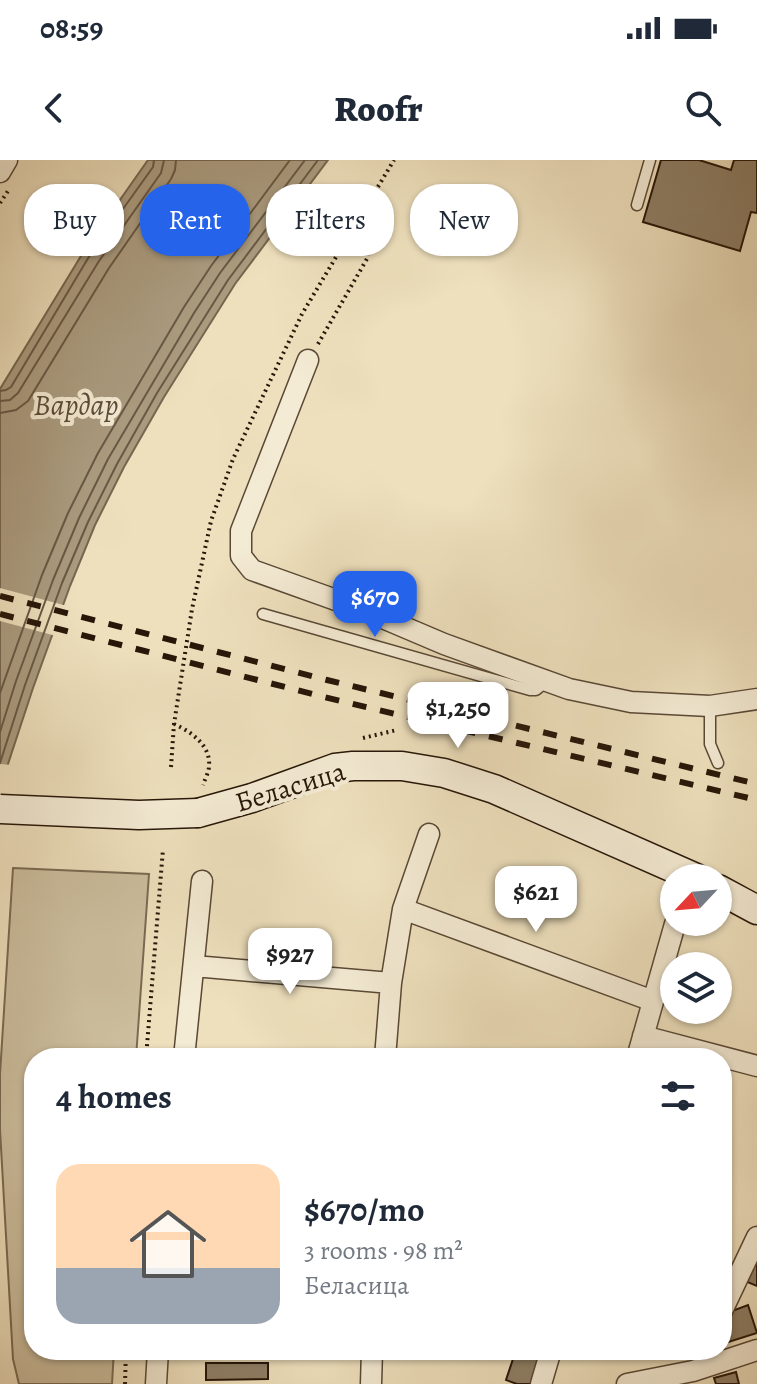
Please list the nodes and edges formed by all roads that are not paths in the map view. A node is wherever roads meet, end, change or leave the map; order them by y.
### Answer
1 (7, 160) edge
2 (650, 160) edge
3 (0, 172) edge
4 (637, 205) dead end
5 (308, 360) road end
6 (263, 614) dead end
7 (547, 681) junction
8 (757, 699) edge
9 (710, 706) junction
10 (718, 763) dead end
11 (0, 809) edge
12 (429, 834) dead end
13 (664, 864) edge
14 (202, 881) dead end
15 (732, 897) edge
16 (403, 909) junction
17 (757, 910) edge
18 (672, 936) edge
19 (194, 966) junction
20 (391, 983) junction
21 (653, 1001) junction
22 (643, 1036) junction
23 (185, 1048) edge
24 (386, 1048) edge
25 (640, 1048) edge
26 (689, 1048) edge
27 (732, 1059) edge
28 (757, 1066) edge
29 (757, 1237) edge
30 (732, 1290) edge
31 (757, 1350) edge
32 (157, 1360) edge
33 (372, 1360) edge
34 (548, 1360) edge
35 (696, 1377) edge
36 (156, 1384) edge
37 (371, 1384) edge
38 (541, 1384) edge
39 (627, 1384) edge

1 - 3 street
2 - 4 lane
5 - 7 street
6 - 7 lane
7 - 9 street
8 - 9 street
9 - 10 lane
11 - 13 street, Беласица, bridge
12 - 16 street
14 - 19 street
15 - 17 street
16 - 20 street
16 - 21 street
18 - 21 street
19 - 20 street
19 - 23 street
20 - 24 street
21 - 22 street
22 - 25 street
22 - 26 street
27 - 28 street
29 - 30 street
31 - 35 street
32 - 36 street
33 - 37 street
34 - 38 street
35 - 39 street

